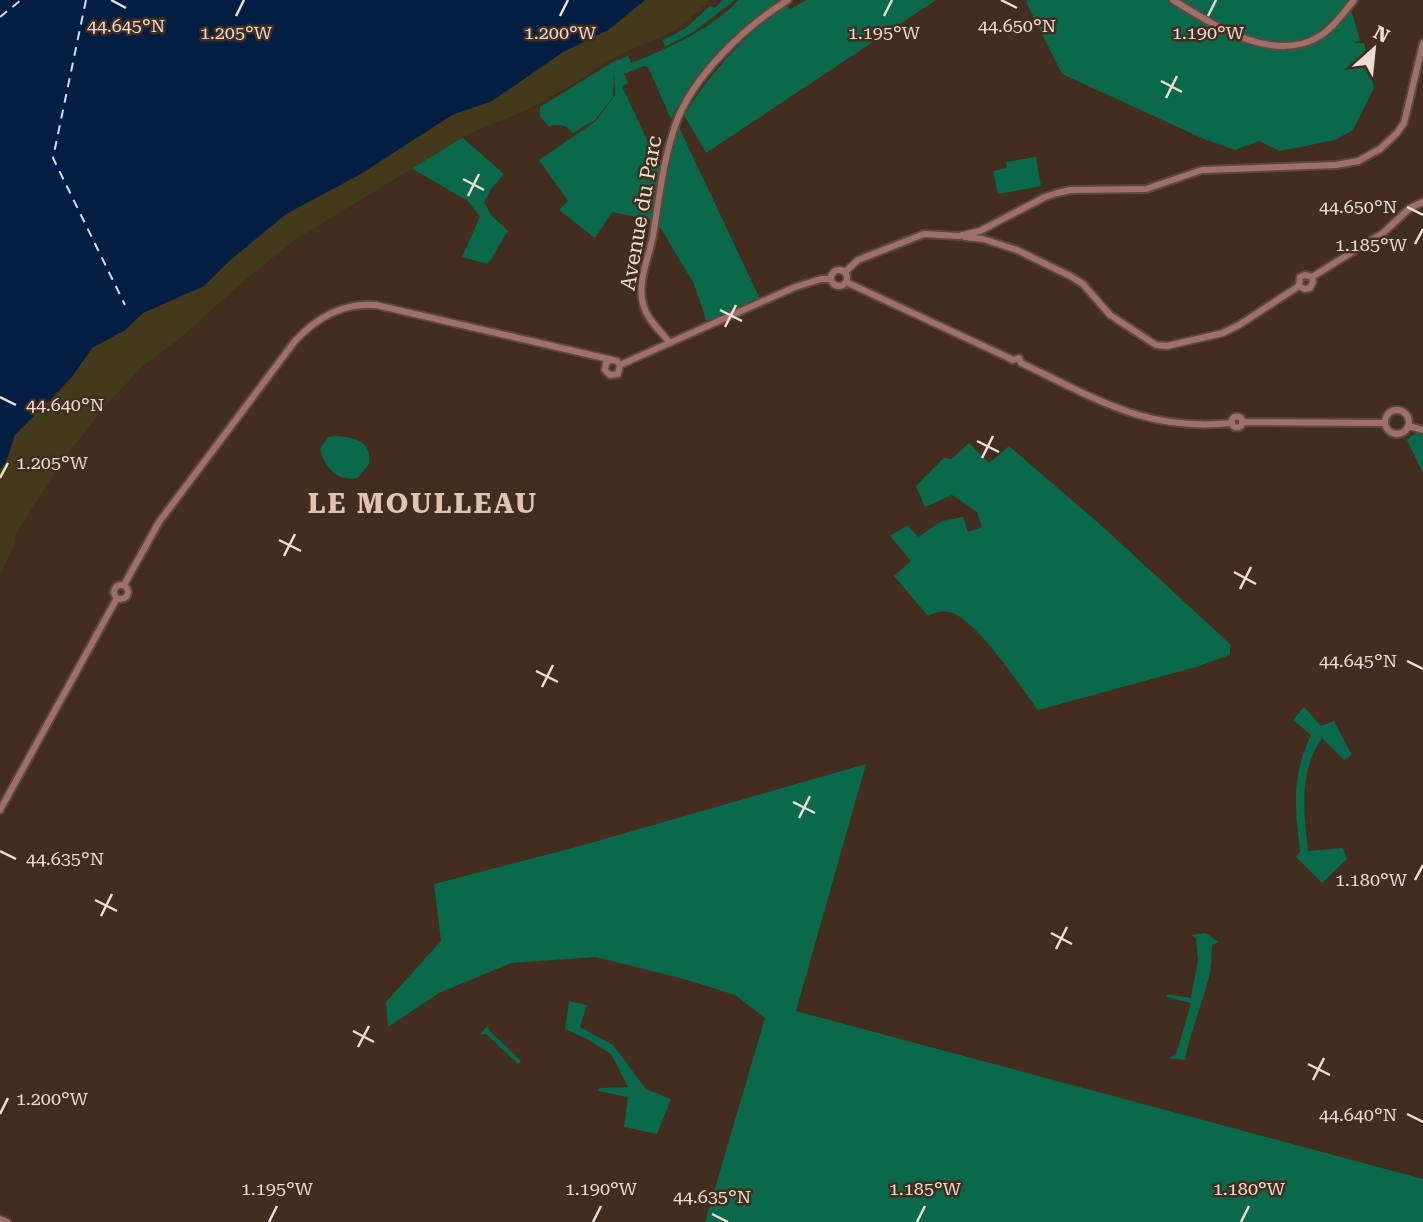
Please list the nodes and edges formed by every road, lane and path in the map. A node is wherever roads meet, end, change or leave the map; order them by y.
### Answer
1 (788, 0) edge
2 (1173, 0) edge
3 (1354, 0) edge
4 (1423, 43) edge
5 (1423, 202) edge
6 (980, 231) junction
7 (959, 236) junction
8 (983, 239) junction
9 (845, 272) junction
10 (1311, 277) junction
11 (831, 279) junction
12 (846, 282) junction
13 (1299, 286) junction
14 (670, 343) junction
15 (609, 361) junction
16 (620, 365) junction
17 (1385, 424) junction
18 (1409, 426) junction
19 (1423, 430) edge
20 (0, 810) edge
21 (0, 1219) edge
22 (8, 1222) edge

1 - 14 main road, Avenue du Parc
2 - 3 main road
4 - 6 main road
5 - 10 main road
6 - 7 main road
6 - 8 main road
7 - 8 main road
7 - 9 main road
8 - 13 main road
9 - 11 main road
9 - 12 main road
10 - 13 main road
10 - 13 main road
11 - 12 main road
11 - 14 main road
12 - 17 main road
14 - 16 main road
15 - 16 main road
15 - 16 main road
15 - 20 main road
17 - 18 main road
17 - 18 main road
18 - 19 main road
21 - 22 main road

